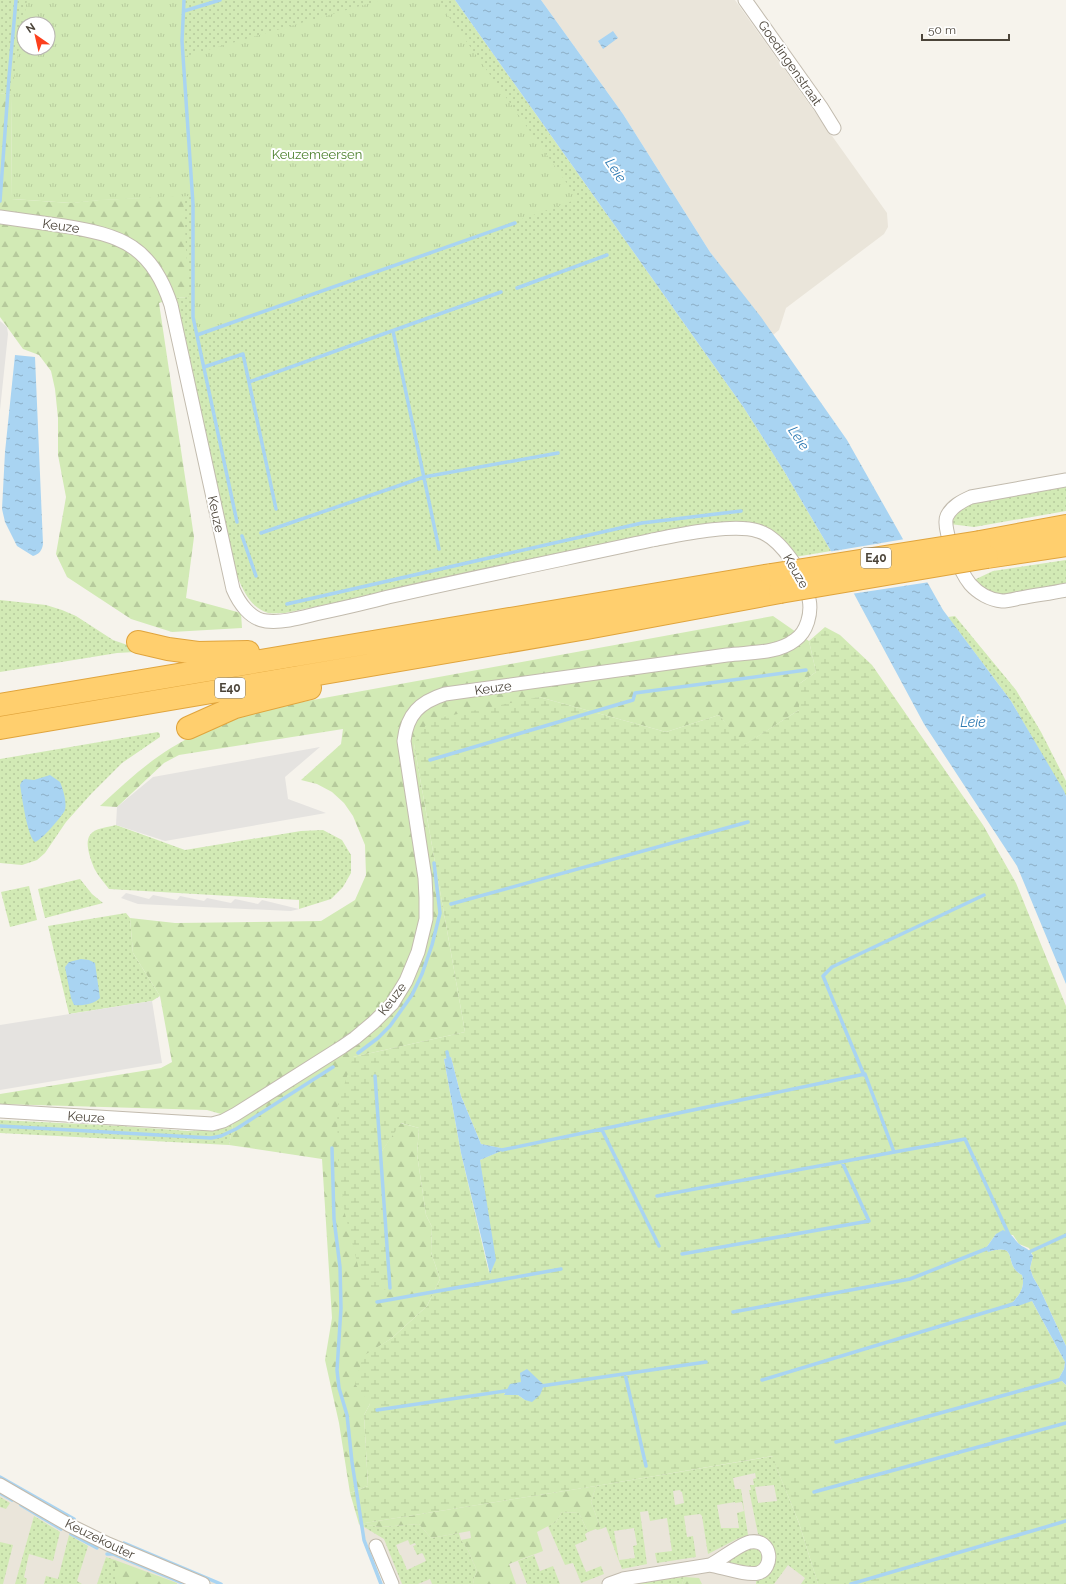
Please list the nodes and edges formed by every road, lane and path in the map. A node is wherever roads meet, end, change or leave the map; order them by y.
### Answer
1 (745, 0) edge
2 (834, 128) dead end
3 (0, 217) edge
4 (1066, 480) edge
5 (1066, 526) edge
6 (1066, 545) edge
7 (983, 549) junction
8 (775, 584) junction
9 (1066, 590) edge
10 (138, 642) dead end
11 (460, 649) junction
12 (287, 656) junction
13 (0, 705) edge
14 (0, 728) edge
15 (188, 728) dead end
16 (0, 1111) edge
17 (0, 1485) edge
18 (376, 1546) dead end
19 (710, 1565) dead end
20 (203, 1584) edge
21 (392, 1584) edge
22 (609, 1584) edge

1 - 2 street, Goedingenstraat
3 - 16 street, Keuze
4 - 9 street
5 - 7 highway, E40
6 - 7 highway, E40
7 - 8 highway, E40, bridge
8 - 11 highway, E40
8 - 12 highway, E40
10 - 12 highway
11 - 14 highway, E40
11 - 15 highway
12 - 13 highway, E40
17 - 20 street, Keuzekouter
18 - 21 street
19 - 22 street

